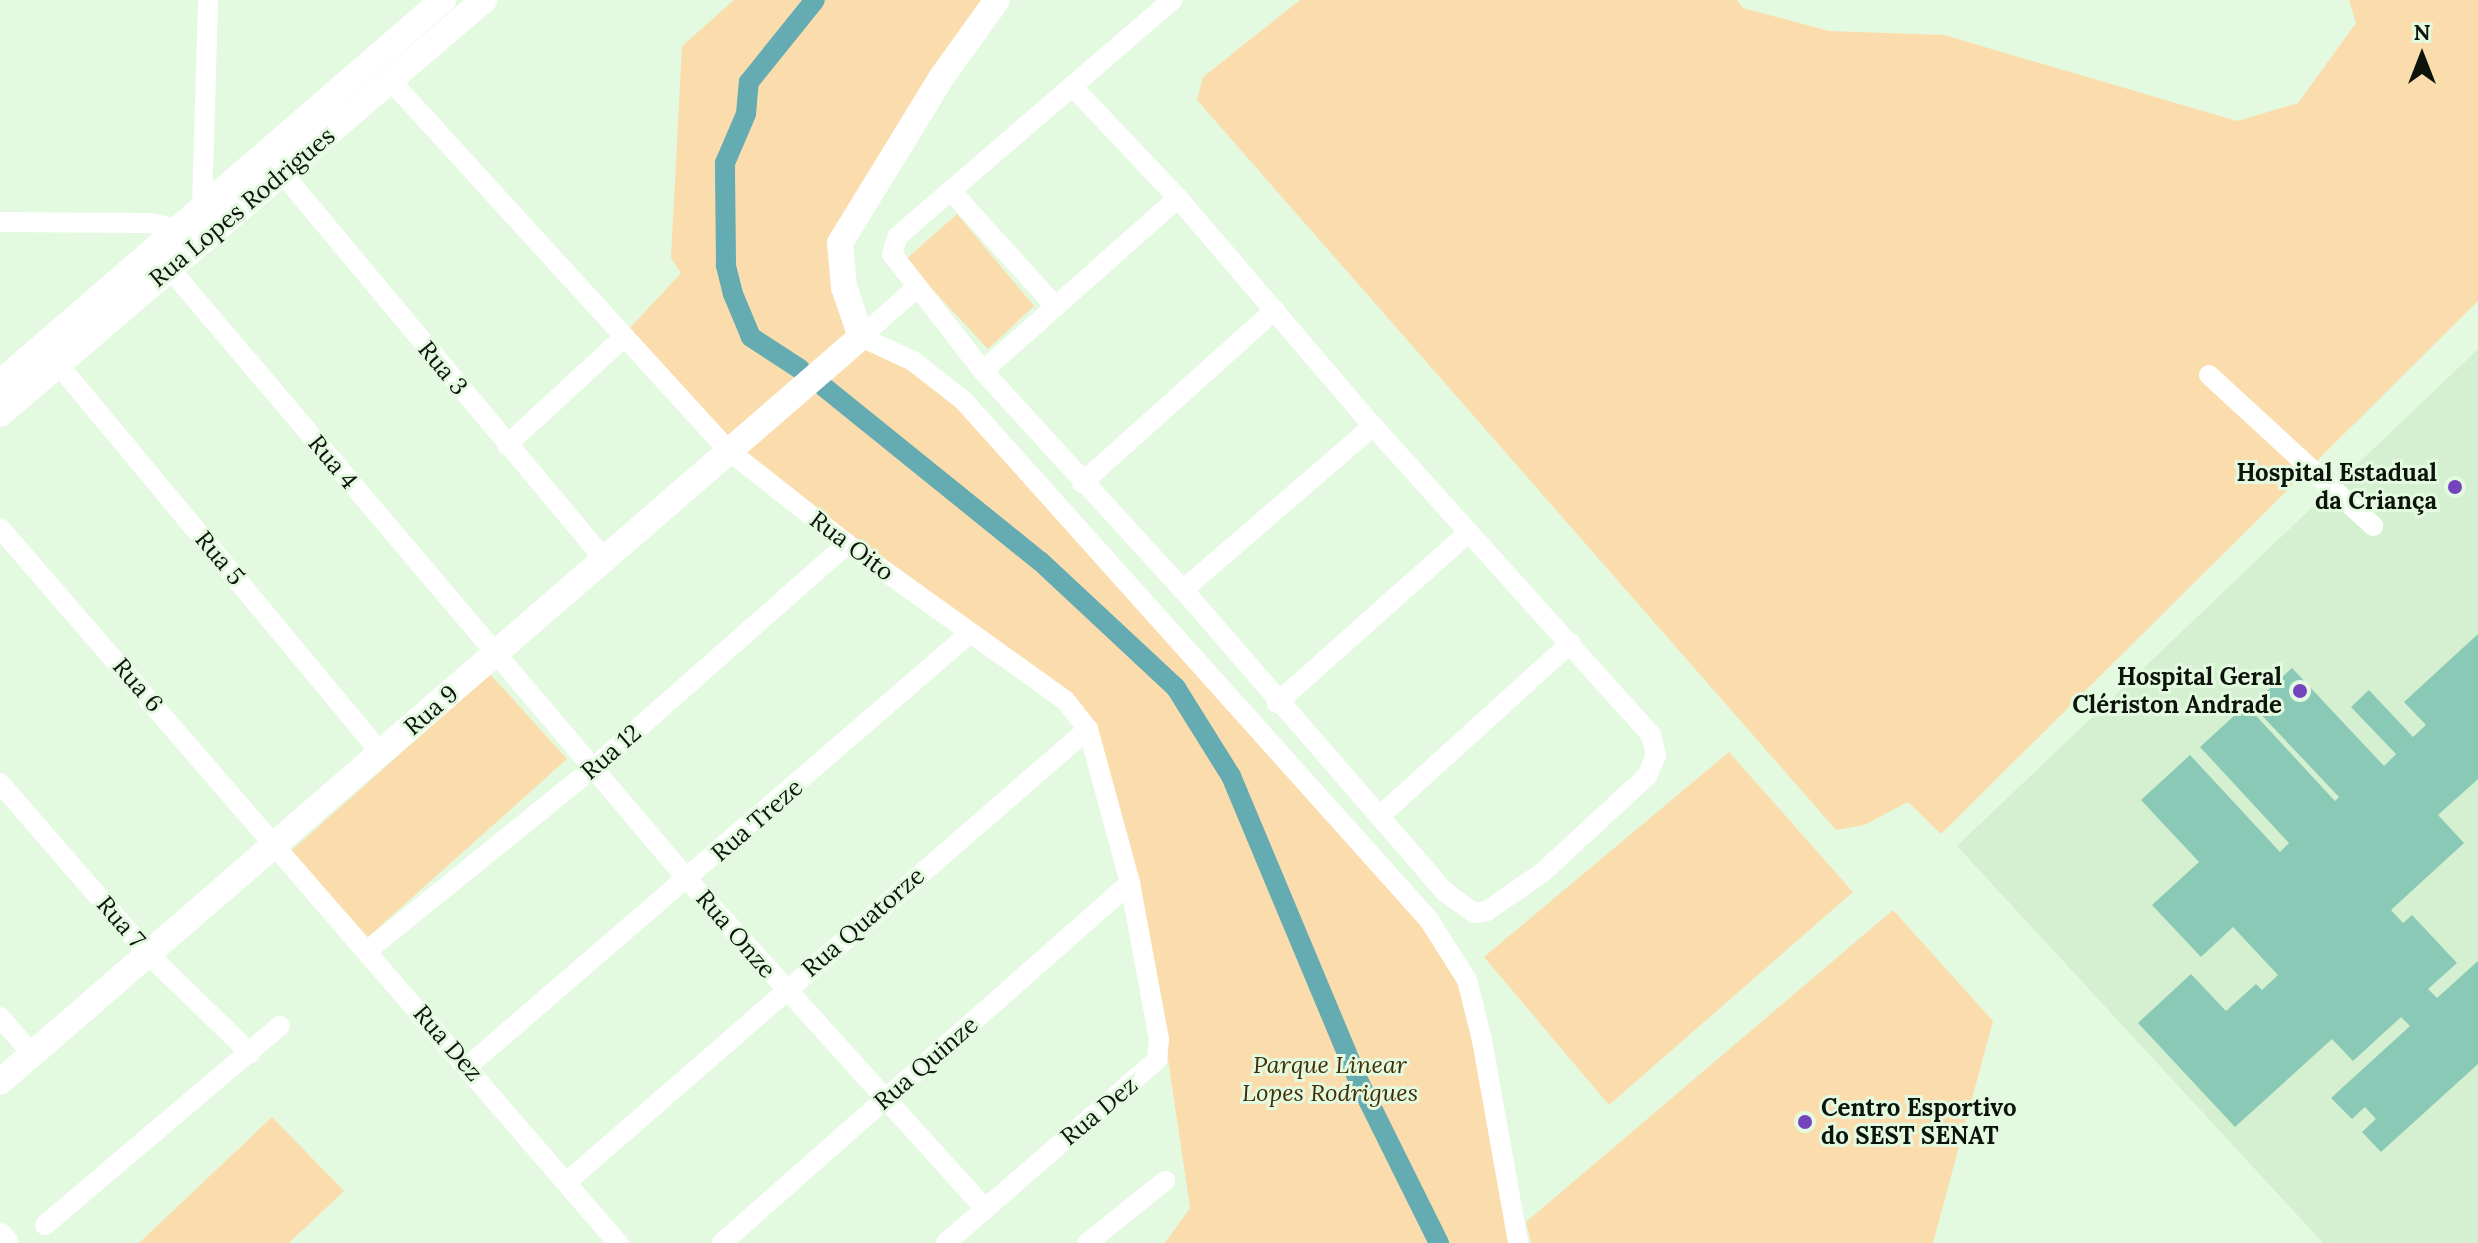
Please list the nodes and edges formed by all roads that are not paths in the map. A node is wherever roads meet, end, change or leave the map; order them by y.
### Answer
1 (208, 0) edge
2 (443, 0) edge
3 (484, 0) edge
4 (997, 0) edge
5 (1172, 0) edge
6 (391, 81) junction
7 (1072, 86) junction
8 (292, 128) junction
9 (312, 149) junction
10 (283, 174) junction
11 (952, 192) junction
12 (1178, 198) junction
13 (202, 206) junction
14 (0, 222) edge
15 (176, 228) junction
16 (170, 269) junction
17 (915, 289) junction
18 (1056, 307) junction
19 (1275, 310) junction
20 (861, 337) junction
21 (623, 338) junction
22 (58, 364) junction
23 (0, 370) edge
24 (983, 371) junction
25 (2209, 375) dead end
26 (5, 394) edge
27 (1373, 426) junction
28 (507, 445) junction
29 (728, 450) junction
30 (1082, 483) junction
31 (2373, 526) dead end
32 (0, 528) edge
33 (1468, 533) junction
34 (847, 544) junction
35 (605, 560) junction
36 (1183, 590) junction
37 (970, 633) junction
38 (1571, 643) junction
39 (496, 654) junction
40 (1277, 703) junction
41 (1088, 729) junction
42 (381, 753) junction
43 (593, 768) junction
44 (0, 783) edge
45 (1381, 815) junction
46 (276, 843) junction
47 (688, 880) junction
48 (1130, 883) junction
49 (367, 951) junction
50 (149, 955) junction
51 (785, 990) junction
52 (0, 1017) edge
53 (280, 1026) dead end
54 (250, 1053) junction
55 (32, 1054) junction
56 (468, 1066) junction
57 (1144, 1073) joint
58 (0, 1082) edge
59 (887, 1098) junction
60 (568, 1181) junction
61 (1165, 1181) dead end
62 (984, 1208) junction
63 (45, 1225) dead end
64 (0, 1236) edge
65 (6, 1243) edge
66 (618, 1243) edge
67 (722, 1243) edge
68 (946, 1243) edge
69 (1087, 1243) edge
70 (1518, 1243) edge

1 - 13 street
2 - 8 street, Rua Lopes Rodrigues
3 - 6 street, Rua Lopes Rodrigues
4 - 20 street
5 - 7 street
6 - 9 street, Rua Lopes Rodrigues
6 - 21 street, Rua Oito
7 - 11 street
7 - 12 street
8 - 9 street
8 - 13 street, Rua Lopes Rodrigues
9 - 10 street, Rua Lopes Rodrigues
10 - 16 street, Rua Lopes Rodrigues
10 - 28 street, Rua 3
11 - 17 street
11 - 18 street
12 - 18 street
12 - 19 street
13 - 15 street, Rua Lopes Rodrigues
14 - 15 street
15 - 26 street, Rua Lopes Rodrigues
16 - 22 street, Rua Lopes Rodrigues
16 - 39 street, Rua 4
17 - 20 street
17 - 24 street
18 - 24 street
19 - 27 street
19 - 30 street
20 - 29 street, Rua 9
20 - 70 street
21 - 28 street
21 - 29 street, Rua Oito
22 - 26 street, Rua Lopes Rodrigues
22 - 42 street, Rua 5
23 - 26 street
24 - 30 street
25 - 31 street
27 - 33 street
27 - 36 street
28 - 35 street, Rua 3
29 - 34 street, Rua Oito
29 - 35 street, Rua 9
30 - 36 street
32 - 46 street, Rua 6
33 - 38 street
33 - 40 street
34 - 37 street, Rua Oito
34 - 43 street, Rua 12
35 - 39 street, Rua 9
36 - 40 street
37 - 41 street, Rua Oito
37 - 47 street, Rua Treze
38 - 45 street
38 - 45 street
39 - 42 street, Rua 9
39 - 43 street, Rua Onze
40 - 45 street
41 - 48 street, Rua Oito
41 - 51 street, Rua Quatorze
42 - 46 street, Rua 9
43 - 47 street, Rua Onze
43 - 49 street, Rua 12
44 - 50 street, Rua 7
46 - 49 street, Rua Dez
46 - 50 street, Rua 9
47 - 51 street, Rua Onze
47 - 56 street, Rua Treze
48 - 57 street, Rua Oito
48 - 59 street, Rua Quinze
49 - 56 street, Rua Dez
50 - 54 street, Rua 7
50 - 55 street, Rua 9
51 - 59 street, Rua Onze
51 - 60 street, Rua Quatorze
52 - 55 street
53 - 54 street
54 - 63 street
55 - 58 street, Rua 9
56 - 60 street, Rua Dez
57 - 62 street, Rua Dez
59 - 62 street, Rua Onze
59 - 67 street, Rua Quinze
60 - 66 street, Rua Dez
61 - 69 street
62 - 68 street, Rua Dez
64 - 65 street

